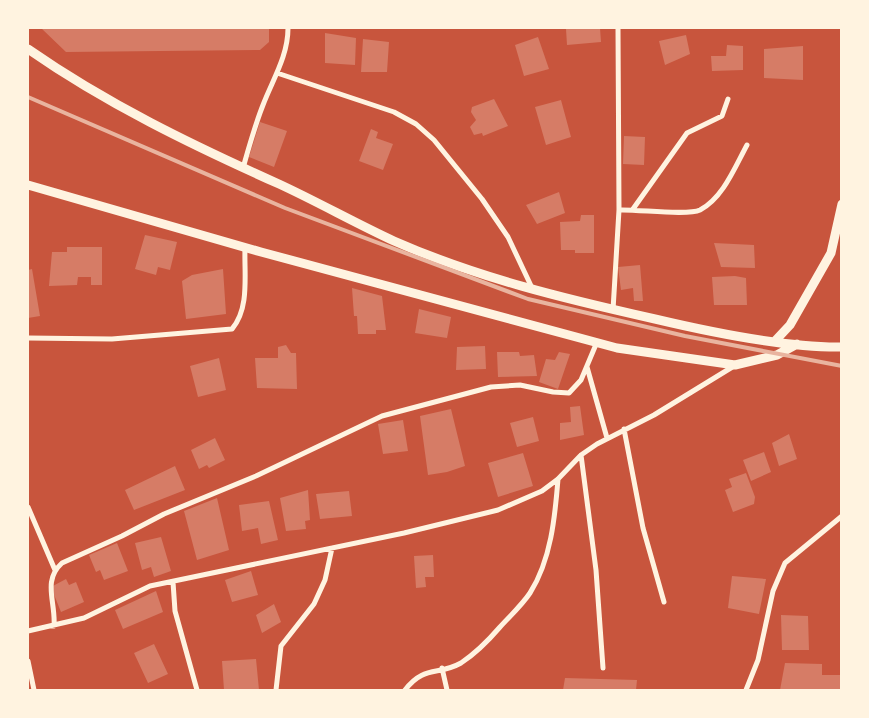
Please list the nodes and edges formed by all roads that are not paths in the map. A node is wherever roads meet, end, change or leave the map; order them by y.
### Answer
1 (288, 28) edge
2 (618, 28) edge
3 (28, 49) edge
4 (277, 73) junction
5 (728, 99) dead end
6 (747, 145) dead end
7 (243, 168) junction
8 (28, 185) edge
9 (842, 204) edge
10 (633, 209) junction
11 (619, 210) junction
12 (245, 248) junction
13 (534, 290) junction
14 (614, 310) junction
15 (28, 338) edge
16 (775, 341) junction
17 (596, 342) junction
18 (796, 344) junction
19 (842, 347) edge
20 (735, 365) junction
21 (587, 367) junction
22 (624, 429) junction
23 (607, 438) junction
24 (581, 455) junction
25 (558, 479) junction
26 (28, 507) edge
27 (842, 516) edge
28 (332, 548) junction
29 (55, 570) junction
30 (173, 582) junction
31 (664, 602) dead end
32 (54, 626) junction
33 (28, 631) edge
34 (28, 662) edge
35 (442, 668) junction
36 (603, 668) dead end
37 (34, 690) edge
38 (197, 690) edge
39 (276, 690) edge
40 (405, 690) edge
41 (447, 690) edge
42 (746, 690) edge

1 - 4 street
2 - 11 street
3 - 7 street
4 - 7 street
4 - 13 street
5 - 10 street
6 - 10 street
7 - 13 street
8 - 12 street
9 - 16 street
10 - 11 street
11 - 14 street
12 - 15 street
12 - 17 street
13 - 14 street
14 - 16 street
16 - 18 street
17 - 20 street
17 - 21 street
18 - 19 street
18 - 20 street
20 - 22 street
21 - 23 street
21 - 29 street
22 - 23 street
22 - 31 street
23 - 24 street
24 - 25 street
24 - 36 street
25 - 28 street
25 - 35 street
26 - 29 street
27 - 42 street
28 - 30 street
28 - 39 street
29 - 32 street
30 - 32 street
30 - 38 street
32 - 33 street
34 - 37 street
35 - 40 street
35 - 41 street

